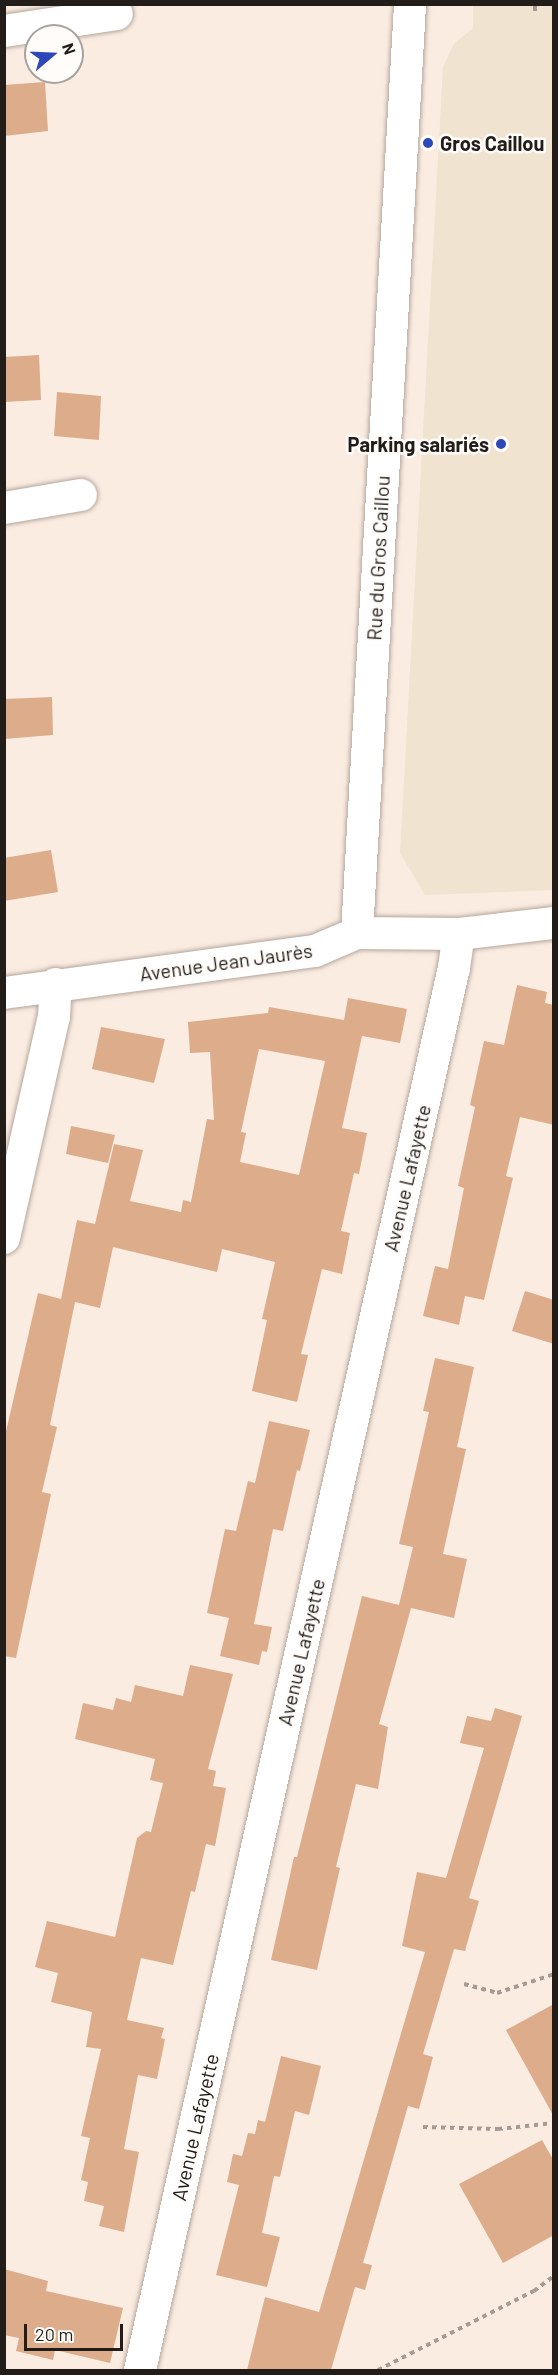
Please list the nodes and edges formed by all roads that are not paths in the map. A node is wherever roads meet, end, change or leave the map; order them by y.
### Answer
1 (410, 4) edge
2 (117, 14) dead end
3 (4, 31) edge
4 (81, 495) dead end
5 (4, 508) edge
6 (554, 923) edge
7 (357, 933) junction
8 (459, 934) junction
9 (56, 984) junction
10 (4, 993) edge
11 (4, 1238) edge
12 (140, 2370) edge

1 - 7 street, Rue du Gros Caillou
2 - 3 street
4 - 5 street
6 - 8 street, Avenue Jean Jaurès
7 - 8 street, Avenue Jean Jaurès
7 - 9 street, Avenue Jean Jaurès
8 - 12 street, Avenue Lafayette
9 - 10 street, Avenue Jean Jaurès
9 - 11 street

